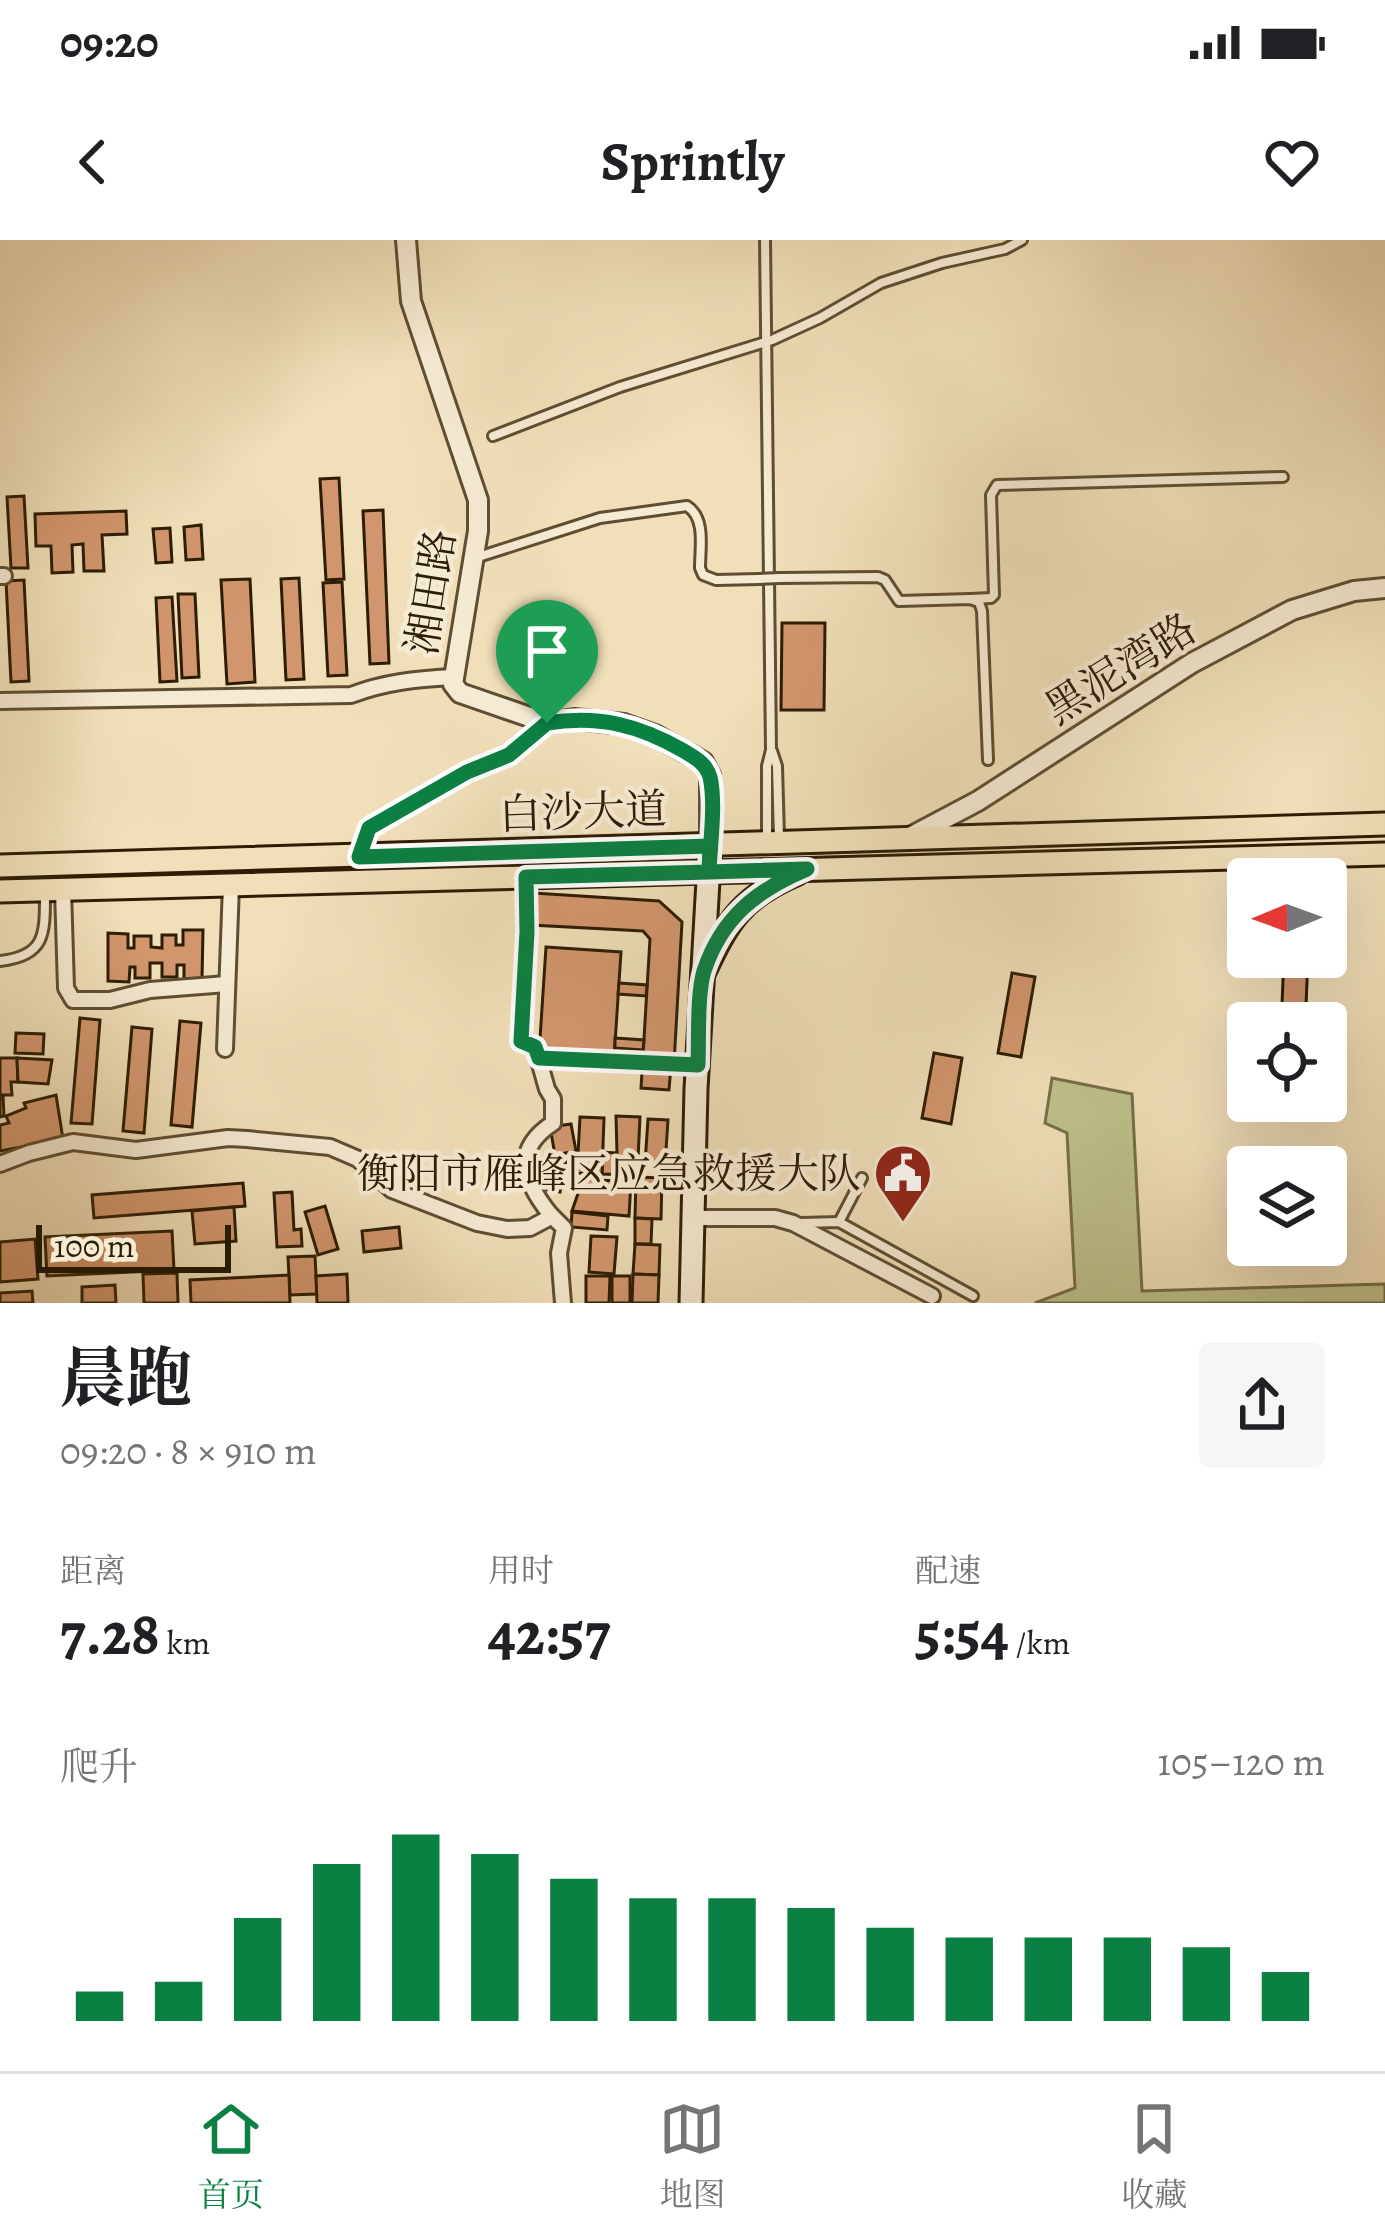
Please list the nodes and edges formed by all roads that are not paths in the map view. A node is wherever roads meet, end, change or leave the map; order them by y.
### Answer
1 (406, 240) edge
2 (765, 240) edge
3 (1022, 240) edge
4 (766, 341) junction
5 (493, 436) dead end
6 (1283, 477) dead end
7 (474, 559) junction
8 (1385, 588) edge
9 (970, 599) junction
10 (452, 677) junction
11 (0, 701) edge
12 (547, 723) junction
13 (988, 760) dead end
14 (1385, 824) edge
15 (905, 840) junction
16 (773, 844) junction
17 (710, 846) junction
18 (1385, 854) edge
19 (359, 857) junction
20 (0, 866) edge
21 (807, 869) junction
22 (709, 872) junction
23 (526, 877) junction
24 (231, 885) junction
25 (54, 890) junction
26 (0, 891) edge
27 (0, 962) edge
28 (703, 974) junction
29 (227, 984) junction
30 (225, 1049) dead end
31 (539, 1058) junction
32 (698, 1065) junction
33 (0, 1164) edge
34 (862, 1178) dead end
35 (550, 1214) junction
36 (693, 1218) junction
37 (839, 1222) junction
38 (794, 1223) junction
39 (932, 1296) dead end
40 (973, 1296) dead end
41 (563, 1303) edge
42 (691, 1303) edge

1 - 7 street, 湘田路
2 - 4 lane
3 - 4 lane
4 - 5 lane
4 - 16 lane
6 - 9 lane
7 - 9 lane, bridge
7 - 10 street, 湘田路
8 - 15 street, 黑泥湾路
9 - 13 lane
10 - 11 street
10 - 12 street, 湘田路
12 - 17 street, 湘田路
12 - 19 street
14 - 15 main road, 白沙大道
15 - 16 main road, 白沙大道
16 - 17 main road, 白沙大道
17 - 19 main road, 白沙大道
17 - 22 main road
18 - 21 main road, 白沙大道
19 - 20 main road, 白沙大道
21 - 22 main road, 白沙大道
21 - 28 main road
22 - 23 main road, 白沙大道
22 - 28 main road
23 - 24 main road, 白沙大道
23 - 31 street
24 - 25 main road, 白沙大道
24 - 29 street
25 - 26 main road, 白沙大道
25 - 27 lane
25 - 29 street
28 - 32 main road
29 - 30 street
31 - 32 street
31 - 35 street
32 - 36 main road
33 - 35 street
34 - 37 lane
35 - 41 street
36 - 38 street
36 - 42 main road
37 - 38 lane
37 - 40 lane
38 - 39 street

